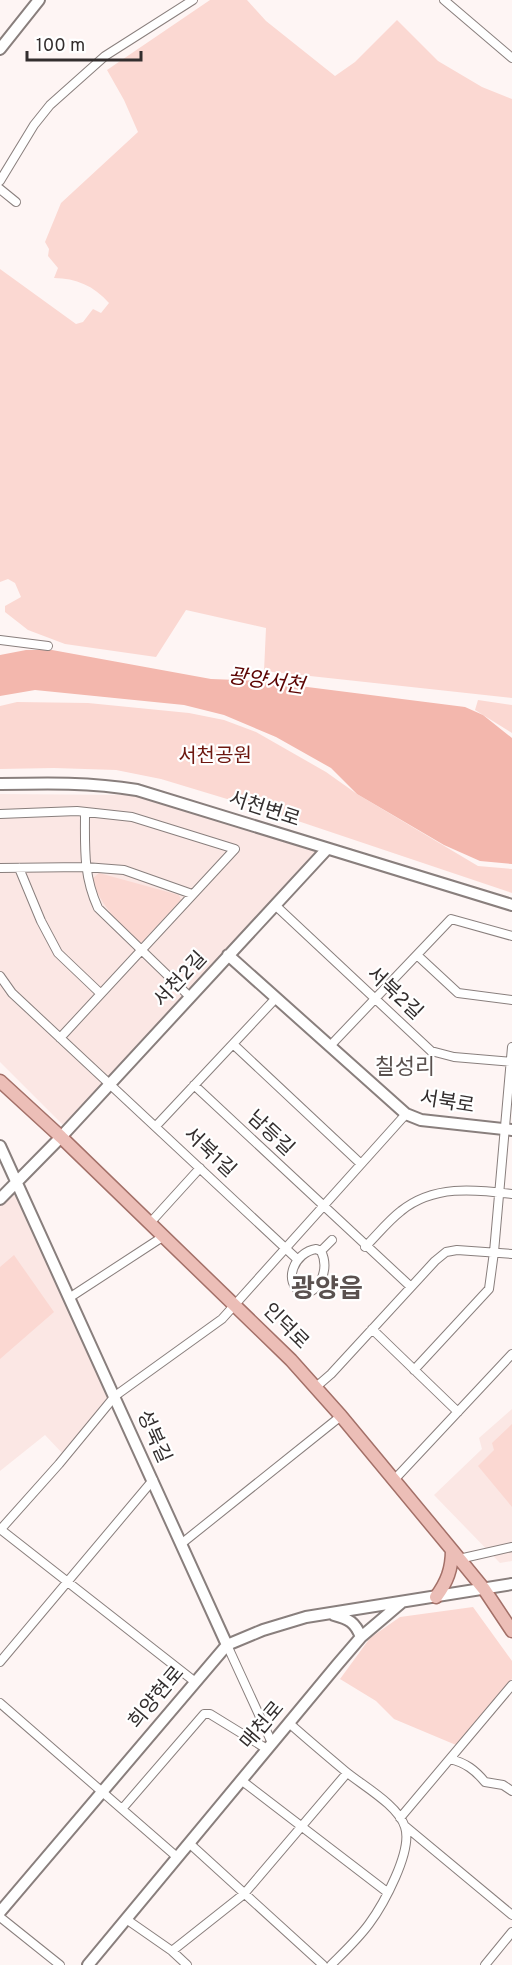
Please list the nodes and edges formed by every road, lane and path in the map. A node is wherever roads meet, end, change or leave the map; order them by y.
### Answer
1 (39, 0) edge
2 (193, 0) edge
3 (444, 0) edge
4 (512, 44) edge
5 (0, 49) edge
6 (503, 50) junction
7 (512, 58) edge
8 (0, 181) edge
9 (0, 189) edge
10 (16, 202) dead end
11 (0, 640) edge
12 (48, 646) dead end
13 (0, 784) edge
14 (85, 812) junction
15 (0, 814) edge
16 (327, 849) junction
17 (85, 867) junction
18 (0, 868) edge
19 (19, 868) junction
20 (192, 894) junction
21 (275, 905) junction
22 (512, 905) edge
23 (512, 936) edge
24 (141, 950) junction
25 (228, 955) junction
26 (417, 955) junction
27 (0, 976) edge
28 (100, 993) junction
29 (190, 996) junction
30 (276, 998) junction
31 (375, 999) junction
32 (512, 1000) edge
33 (60, 1038) junction
34 (233, 1044) junction
35 (330, 1046) junction
36 (512, 1047) edge
37 (511, 1062) edge
38 (0, 1081) edge
39 (110, 1084) junction
40 (194, 1085) junction
41 (406, 1114) junction
42 (156, 1126) junction
43 (509, 1130) edge
44 (61, 1137) junction
45 (0, 1146) edge
46 (361, 1164) junction
47 (200, 1168) junction
48 (15, 1183) junction
49 (498, 1192) junction
50 (512, 1194) edge
51 (0, 1199) edge
52 (323, 1207) junction
53 (150, 1222) junction
54 (164, 1236) junction
55 (332, 1240) dead end
56 (365, 1247) junction
57 (286, 1248) junction
58 (321, 1251) junction
59 (494, 1252) junction
60 (512, 1254) edge
61 (297, 1258) junction
62 (411, 1287) junction
63 (69, 1298) junction
64 (234, 1304) junction
65 (372, 1329) junction
66 (512, 1354) edge
67 (414, 1370) junction
68 (316, 1387) junction
69 (115, 1396) junction
70 (458, 1412) junction
71 (340, 1416) junction
72 (153, 1480) junction
73 (394, 1480) junction
74 (0, 1529) edge
75 (181, 1544) junction
76 (512, 1547) edge
77 (455, 1554) junction
78 (67, 1581) junction
79 (512, 1584) edge
80 (484, 1589) junction
81 (436, 1598) junction
82 (401, 1603) junction
83 (329, 1613) junction
84 (512, 1631) edge
85 (361, 1637) junction
86 (227, 1645) junction
87 (0, 1662) edge
88 (194, 1681) junction
89 (512, 1685) edge
90 (0, 1703) edge
91 (289, 1723) junction
92 (269, 1746) junction
93 (450, 1759) junction
94 (347, 1773) junction
95 (241, 1780) junction
96 (512, 1791) edge
97 (102, 1792) junction
98 (122, 1809) junction
99 (400, 1818) junction
100 (301, 1826) junction
101 (405, 1826) junction
102 (189, 1843) junction
103 (177, 1857) junction
104 (387, 1892) junction
105 (244, 1894) junction
106 (0, 1914) edge
107 (512, 1915) edge
108 (126, 1919) junction
109 (512, 1932) edge
110 (172, 1951) junction
111 (60, 1965) edge
112 (88, 1965) edge
113 (187, 1965) edge
114 (323, 1965) edge
115 (331, 1965) edge
116 (485, 1965) edge

1 - 5 street
2 - 8 street
3 - 6 street
4 - 6 street
6 - 7 street
9 - 10 street
11 - 12 street
13 - 16 street, 서천변로
14 - 15 street
14 - 17 street
14 - 20 street
16 - 21 street, 서천2길
16 - 22 street, 서천변로
17 - 19 street
17 - 20 street
17 - 24 street
18 - 19 street
19 - 28 street
20 - 24 street
21 - 25 street, 서천2길
21 - 31 street, 서북2길
23 - 26 street
24 - 28 street
24 - 29 street
25 - 29 street, 서천2길
25 - 30 street, 서북로
26 - 31 street
26 - 32 street
27 - 33 street, 서북1길
28 - 33 street
29 - 39 street, 서천2길
30 - 34 street
30 - 35 street, 서북로
31 - 35 street
31 - 37 street, 서북2길
33 - 39 street, 서북1길
34 - 40 street
34 - 46 street, 남등길
35 - 41 street, 서북로
36 - 37 street
37 - 43 street
38 - 44 main road, 인덕로
39 - 42 street, 서북1길
39 - 44 street, 서천2길
40 - 42 street
40 - 52 street, 남등길
41 - 43 street, 서북로
41 - 46 street
42 - 47 street, 서북1길
43 - 49 street
44 - 48 street, 서천2길
44 - 53 main road, 인덕로
45 - 48 street, 성북길
46 - 52 street
47 - 53 street
47 - 57 street, 서북1길
48 - 51 street, 서천2길
48 - 63 street, 성북길
49 - 50 street
49 - 56 street
49 - 59 street
52 - 56 street, 남등길
52 - 57 street
53 - 54 main road, 인덕로
54 - 63 street
54 - 64 main road, 인덕로
55 - 58 street
56 - 62 street, 남등길
57 - 61 street, 서북1길
57 - 64 street
58 - 61 street
58 - 61 street
59 - 60 street
59 - 62 street
59 - 67 street
62 - 65 street
63 - 69 street, 성북길
64 - 68 main road, 인덕로
64 - 69 street
65 - 67 street
65 - 68 street
66 - 70 street
67 - 70 street
68 - 71 main road, 인덕로
69 - 72 street, 성북길
69 - 74 street
70 - 73 street
71 - 73 main road, 인덕로
71 - 75 street
72 - 75 street, 성북길
72 - 78 street
73 - 77 main road, 인덕로
74 - 78 street
75 - 86 street, 성북길
76 - 77 street
77 - 80 main road, 인덕로
77 - 81 main road
78 - 87 street
78 - 88 street
79 - 80 street
80 - 81 street
80 - 84 main road, 인덕로
81 - 82 street
82 - 83 street, 희양현로
82 - 85 street, 매천로
83 - 85 street
83 - 86 street, 희양현로
85 - 91 street, 매천로
86 - 88 street, 희양현로
86 - 92 street, 성북길
88 - 97 street, 희양현로
89 - 93 street
90 - 97 street
91 - 92 street, 매천로
91 - 94 street
92 - 95 street, 매천로
92 - 98 street
93 - 96 street
93 - 99 street
94 - 99 street
94 - 100 street
95 - 100 street
95 - 102 street, 매천로
97 - 98 street
97 - 106 street, 희양현로
98 - 103 street
99 - 101 street
100 - 104 street
100 - 105 street
101 - 104 street
101 - 107 street
102 - 103 street, 매천로
102 - 105 street
103 - 108 street, 매천로
104 - 115 street
105 - 110 street
105 - 114 street
106 - 111 street
108 - 110 street
108 - 112 street, 매천로
109 - 116 street
110 - 113 street

